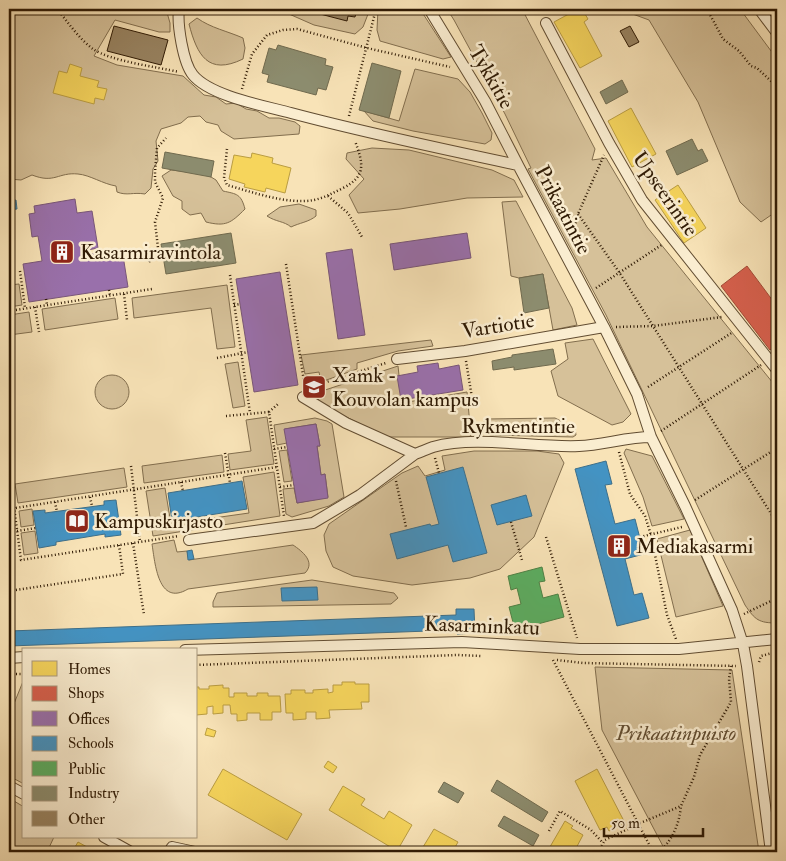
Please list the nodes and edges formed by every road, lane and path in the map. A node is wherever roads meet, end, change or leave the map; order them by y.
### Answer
1 (57, 9) edge
2 (179, 9) edge
3 (376, 9) edge
4 (429, 9) edge
5 (707, 9) edge
6 (759, 9) edge
7 (546, 24) dead end
8 (777, 33) edge
9 (366, 48) junction
10 (466, 71) junction
11 (193, 75) junction
12 (777, 84) edge
13 (239, 99) junction
14 (347, 128) junction
15 (166, 138) dead end
16 (355, 141) dead end
17 (609, 143) junction
18 (228, 150) dead end
19 (518, 165) junction
20 (328, 196) junction
21 (578, 214) junction
22 (362, 237) dead end
23 (672, 238) junction
24 (567, 256) junction
25 (149, 262) dead end
26 (286, 264) dead end
27 (20, 271) dead end
28 (619, 272) junction
29 (230, 275) dead end
30 (152, 289) dead end
31 (109, 290) dead end
32 (124, 294) junction
33 (587, 294) junction
34 (110, 296) junction
35 (46, 300) dead end
36 (240, 304) dead end
37 (47, 305) junction
38 (234, 305) junction
39 (35, 307) junction
40 (25, 308) junction
41 (9, 311) edge
42 (734, 316) junction
43 (127, 320) dead end
44 (653, 326) junction
45 (742, 326) junction
46 (604, 327) junction
47 (39, 332) dead end
48 (248, 352) dead end
49 (465, 352) junction
50 (242, 354) junction
51 (216, 358) dead end
52 (398, 359) joint
53 (769, 360) junction
54 (680, 367) junction
55 (777, 370) edge
56 (648, 387) dead end
57 (303, 398) dead end
58 (278, 404) dead end
59 (473, 404) dead end
60 (702, 404) junction
61 (269, 412) junction
62 (250, 413) junction
63 (226, 416) dead end
64 (651, 437) junction
65 (616, 441) junction
66 (287, 447) dead end
67 (432, 447) junction
68 (777, 448) edge
69 (274, 449) junction
70 (225, 453) dead end
71 (415, 454) junction
72 (131, 466) dead end
73 (277, 467) junction
74 (9, 468) edge
75 (743, 469) junction
76 (393, 470) junction
77 (439, 473) dead end
78 (228, 475) junction
79 (181, 482) junction
80 (230, 483) dead end
81 (294, 485) dead end
82 (280, 487) junction
83 (134, 488) junction
84 (182, 491) dead end
85 (90, 496) junction
86 (56, 502) junction
87 (92, 506) dead end
88 (685, 506) junction
89 (9, 508) edge
90 (14, 508) junction
91 (56, 512) dead end
92 (511, 522) dead end
93 (777, 523) edge
94 (693, 524) junction
95 (285, 527) junction
96 (406, 527) dead end
97 (36, 528) dead end
98 (17, 531) junction
99 (650, 535) junction
100 (546, 537) dead end
101 (640, 537) dead end
102 (189, 540) joint
103 (140, 542) junction
104 (133, 543) junction
105 (119, 545) junction
106 (522, 560) dead end
107 (9, 591) edge
108 (777, 598) edge
109 (144, 614) dead end
110 (735, 617) junction
111 (672, 624) dead end
112 (777, 639) edge
113 (743, 644) junction
114 (580, 649) junction
115 (198, 650) edge
116 (777, 651) edge
117 (483, 656) dead end
118 (22, 657) edge
119 (9, 658) edge
120 (544, 659) dead end
121 (553, 660) junction
122 (583, 663) junction
123 (198, 665) edge
124 (758, 665) dead end
125 (731, 666) junction
126 (736, 666) dead end
127 (9, 674) edge
128 (22, 674) edge
129 (9, 786) edge
130 (22, 793) edge
131 (681, 806) junction
132 (638, 824) junction
133 (549, 831) dead end
134 (106, 838) edge
135 (603, 843) junction
136 (171, 849) edge
137 (131, 852) edge
138 (195, 852) edge
139 (598, 852) edge
140 (653, 852) edge
141 (660, 852) edge
142 (771, 852) edge

1 - 11 path
2 - 11 street
3 - 9 path
4 - 10 street, Tykkitie
5 - 12 path
6 - 8 street
7 - 17 street, Upseerintie
9 - 10 path
9 - 13 path
9 - 14 path
10 - 19 street, Tykkitie
11 - 13 street, Prikaatintie
13 - 14 street, Prikaatintie
14 - 19 street, Prikaatintie
15 - 25 path
16 - 20 path
17 - 21 path
17 - 23 street, Upseerintie
18 - 20 path
19 - 24 street, Prikaatintie
20 - 22 path
21 - 24 path
21 - 28 path
23 - 28 path
23 - 42 street, Upseerintie
24 - 33 street, Prikaatintie
26 - 52 path
27 - 40 path
28 - 33 path
28 - 44 path
29 - 38 path
30 - 32 path
31 - 34 path
32 - 34 path
32 - 43 path
33 - 46 street, Prikaatintie
34 - 37 path
35 - 37 path
36 - 38 path
37 - 39 path
38 - 50 path
39 - 40 path
39 - 47 path
40 - 41 path
42 - 44 path
42 - 45 street, Upseerintie
44 - 46 path
44 - 54 path
45 - 53 street, Upseerintie
45 - 54 path
46 - 49 street, Vartiotie
46 - 64 street, Prikaatintie
48 - 50 path
49 - 52 street, Vartiotie
49 - 59 path
50 - 51 path
50 - 62 path
53 - 55 street, Upseerintie
53 - 60 path
54 - 56 path
54 - 60 path
57 - 71 street
58 - 61 path
60 - 64 path
60 - 75 path
61 - 62 path
61 - 69 path
62 - 63 path
64 - 65 street, Rykmentintie
64 - 88 street, Prikaatintie
65 - 67 street, Rykmentintie
65 - 99 path
66 - 69 path
67 - 71 street, Rykmentintie
67 - 77 path
68 - 75 path
69 - 73 path
70 - 78 path
71 - 76 street, Rykmentintie
72 - 83 path
73 - 78 path
73 - 82 path
74 - 90 path
75 - 88 path
75 - 93 path
76 - 95 street, Rykmentintie
76 - 96 path
78 - 79 path
78 - 80 path
79 - 83 path
79 - 84 path
81 - 82 path
82 - 95 path
83 - 85 path
83 - 103 path
85 - 86 path
85 - 87 path
86 - 90 path
86 - 91 path
88 - 94 street, Prikaatintie
89 - 90 path
90 - 98 path
92 - 106 path
94 - 99 path
94 - 110 street, Prikaatintie
95 - 102 street, Rykmentintie
97 - 98 path
98 - 105 path
99 - 101 path
99 - 111 path
100 - 114 path
102 - 103 path
103 - 104 path
104 - 105 path
104 - 109 path
105 - 107 path
108 - 110 path
110 - 113 street, Prikaatintie
112 - 113 street, Kasarminkatu
113 - 114 street, Kasarminkatu
113 - 142 street, Prikaatintie
114 - 115 street, Kasarminkatu
114 - 122 path
116 - 124 path
117 - 123 path
118 - 119 street
120 - 121 path
121 - 122 path
121 - 132 path
122 - 125 path
125 - 126 path
125 - 131 path
127 - 128 path
129 - 130 street
131 - 132 path
131 - 141 path
132 - 135 path
132 - 140 path
133 - 135 path
134 - 137 street
135 - 139 path
136 - 138 street

